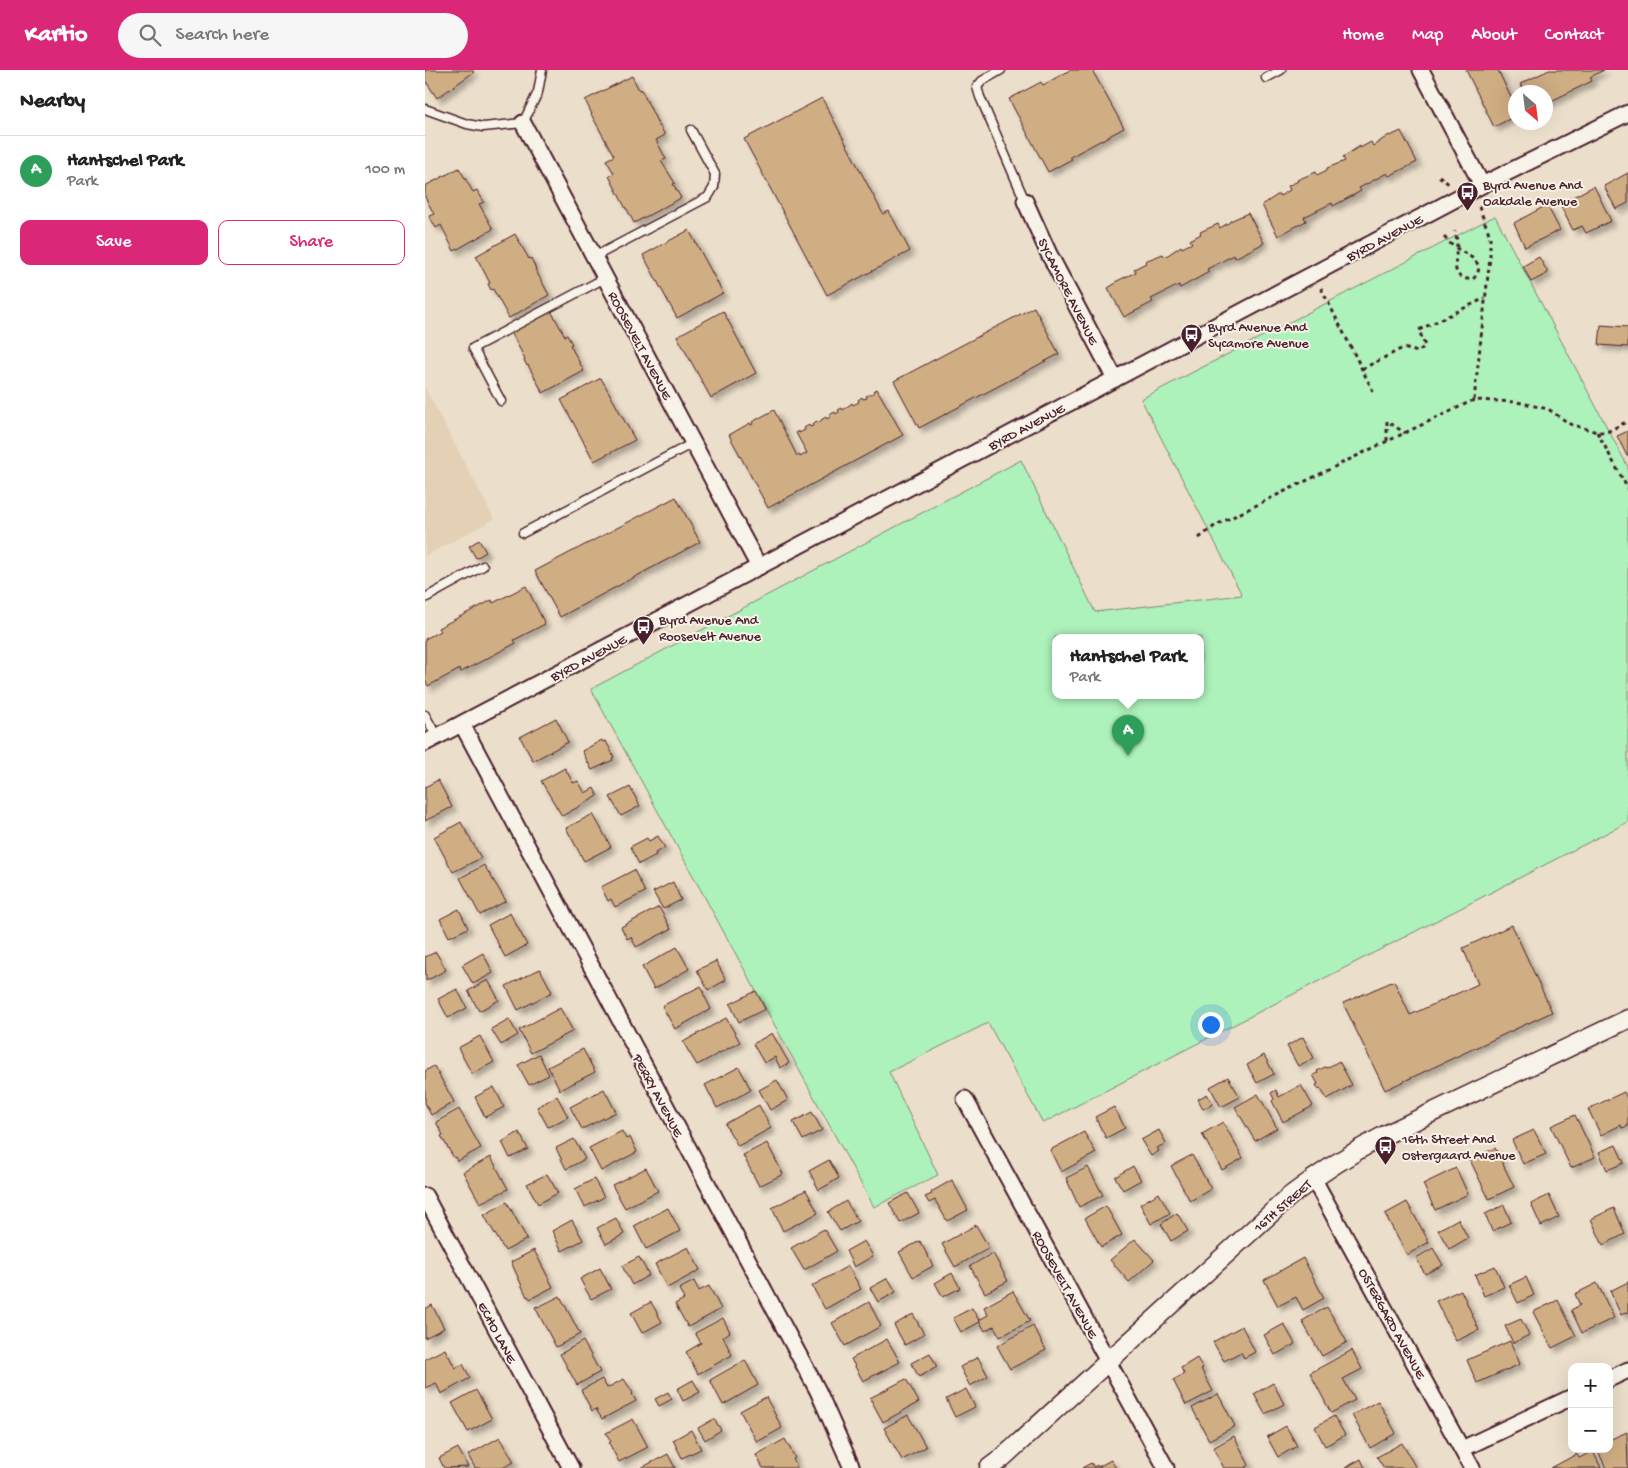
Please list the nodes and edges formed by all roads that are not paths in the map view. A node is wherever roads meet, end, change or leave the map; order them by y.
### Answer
1 (542, 70) edge
2 (1001, 70) edge
3 (1281, 70) edge
4 (1421, 70) edge
5 (1266, 78) dead end
6 (425, 108) edge
7 (1628, 113) edge
8 (523, 123) junction
9 (691, 130) dead end
10 (1482, 185) junction
11 (1025, 201) joint
12 (594, 257) junction
13 (605, 278) junction
14 (1115, 379) junction
15 (501, 401) dead end
16 (693, 443) junction
17 (523, 533) dead end
18 (483, 566) dead end
19 (759, 567) junction
20 (425, 598) edge
21 (425, 715) edge
22 (462, 724) junction
23 (431, 740) edge
24 (1628, 1019) edge
25 (965, 1099) dead end
26 (1313, 1178) junction
27 (425, 1196) edge
28 (1109, 1362) junction
29 (1628, 1370) edge
30 (1613, 1377) edge
31 (1568, 1399) edge
32 (1462, 1450) junction
33 (571, 1468) edge
34 (853, 1468) edge
35 (989, 1468) edge
36 (1166, 1468) edge
37 (1472, 1468) edge

1 - 8 lane
2 - 11 lane
3 - 5 lane
4 - 10 street
6 - 8 lane
7 - 10 street, BYRD AVENUE
8 - 12 street, ROOSEVELT AVENUE
9 - 12 lane
10 - 14 street, BYRD AVENUE
11 - 14 street, SYCAMORE AVENUE
12 - 13 street, ROOSEVELT AVENUE
13 - 15 lane
13 - 16 street, ROOSEVELT AVENUE
14 - 19 street, BYRD AVENUE
16 - 17 lane
16 - 19 street, ROOSEVELT AVENUE
18 - 20 lane
19 - 22 street, BYRD AVENUE
21 - 23 lane
22 - 23 street, BYRD AVENUE
22 - 34 street, PERRY AVENUE
24 - 26 street, 16TH STREET
25 - 28 street, ROOSEVELT AVENUE
26 - 28 street, 16TH STREET
26 - 32 street, OSTERGARD AVENUE
27 - 33 street, ECHO LANE
28 - 35 street, 16TH STREET
28 - 36 street, ROOSEVELT AVENUE
29 - 30 street
31 - 32 street
32 - 37 street, OSTERGARD AVENUE

